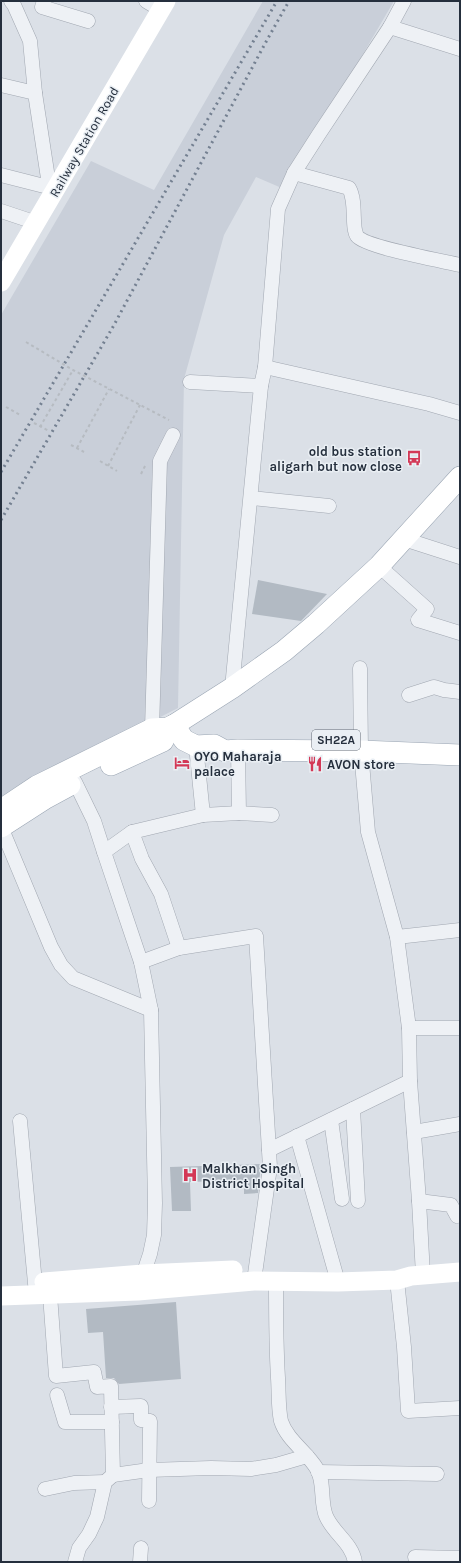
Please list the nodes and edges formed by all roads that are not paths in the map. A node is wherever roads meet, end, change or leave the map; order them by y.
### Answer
1 (11, 1) edge
2 (44, 1) edge
3 (404, 1) edge
4 (158, 4) edge
5 (88, 21) dead end
6 (390, 27) junction
7 (460, 49) edge
8 (1, 85) edge
9 (35, 93) junction
10 (294, 173) junction
11 (1, 175) edge
12 (50, 193) junction
13 (1, 211) edge
14 (36, 223) junction
15 (460, 265) edge
16 (1, 282) edge
17 (265, 367) junction
18 (190, 382) dead end
19 (261, 386) junction
20 (460, 414) edge
21 (173, 435) dead end
22 (460, 477) edge
23 (251, 498) junction
24 (329, 506) dead end
25 (404, 539) junction
26 (460, 557) edge
27 (379, 566) junction
28 (460, 633) edge
29 (360, 668) dead end
30 (232, 688) junction
31 (460, 692) edge
32 (409, 695) dead end
33 (165, 727) junction
34 (460, 741) edge
35 (277, 745) junction
36 (205, 746) junction
37 (361, 746) junction
38 (238, 750) junction
39 (460, 755) edge
40 (75, 782) junction
41 (1, 810) edge
42 (239, 813) junction
43 (203, 815) junction
44 (272, 815) dead end
45 (1, 827) edge
46 (132, 832) junction
47 (104, 852) junction
48 (460, 930) edge
49 (397, 937) junction
50 (179, 948) junction
51 (141, 962) junction
52 (150, 1010) junction
53 (409, 1028) junction
54 (460, 1028) edge
55 (410, 1081) junction
56 (353, 1109) junction
57 (332, 1120) junction
58 (20, 1121) dead end
59 (460, 1124) edge
60 (414, 1132) junction
61 (297, 1136) junction
62 (269, 1150) junction
63 (342, 1199) dead end
64 (358, 1201) dead end
65 (419, 1201) junction
66 (460, 1215) edge
67 (460, 1272) edge
68 (255, 1275) junction
69 (336, 1276) junction
70 (410, 1277) junction
71 (276, 1281) junction
72 (141, 1282) junction
73 (1, 1284) edge
74 (40, 1291) junction
75 (1, 1296) edge
76 (57, 1395) dead end
77 (111, 1407) junction
78 (460, 1408) edge
79 (112, 1422) junction
80 (307, 1456) junction
81 (149, 1470) junction
82 (318, 1472) junction
83 (437, 1474) dead end
84 (109, 1479) junction
85 (45, 1489) dead end
86 (149, 1501) dead end
87 (415, 1557) dead end
88 (460, 1558) edge
89 (75, 1562) edge
90 (355, 1562) edge

1 - 9 street
2 - 5 street
3 - 6 street
4 - 12 street, Railway Station Road
6 - 7 street
6 - 10 street
8 - 9 street
9 - 12 street
10 - 15 street
10 - 17 street
11 - 12 street
12 - 14 street, Railway Station Road
13 - 14 street
14 - 16 street, Railway Station Road
17 - 19 street
17 - 20 street
18 - 19 street
19 - 23 street
21 - 33 street
22 - 25 main road
23 - 24 street
23 - 30 street
25 - 26 street
25 - 27 main road
27 - 28 street
27 - 30 main road
29 - 37 street
30 - 33 main road
31 - 32 street
33 - 36 main road, SH22A
33 - 40 main road
33 - 41 main road
34 - 37 main road, SH22A
35 - 36 main road, SH22A
35 - 37 main road, SH22A
35 - 38 main road, SH22A
36 - 38 main road, SH22A
36 - 43 street
37 - 39 main road, SH22A
37 - 49 street
38 - 42 street
40 - 45 main road
40 - 47 street
42 - 43 street
42 - 44 street
43 - 46 street
45 - 52 street
46 - 47 street
46 - 50 street
47 - 51 street
48 - 49 street
49 - 53 street
50 - 51 street
50 - 62 street
51 - 52 street
52 - 72 street
53 - 54 street
53 - 55 street
55 - 56 street
55 - 60 street
56 - 57 street
56 - 64 street
57 - 61 street
57 - 63 street
58 - 74 street
59 - 60 street
60 - 65 street
61 - 62 street
61 - 69 street
62 - 68 street
65 - 66 street
65 - 70 street
67 - 70 street
68 - 69 street
68 - 71 street
68 - 72 street
69 - 70 street
69 - 71 street
70 - 78 street
71 - 80 street
72 - 74 street
73 - 74 street
74 - 75 street
74 - 77 street
76 - 79 street
77 - 79 street
77 - 81 street
79 - 84 street
80 - 81 street
80 - 82 street
81 - 84 street
81 - 86 street
82 - 83 street
82 - 90 street
84 - 85 street
84 - 89 street
87 - 88 street

